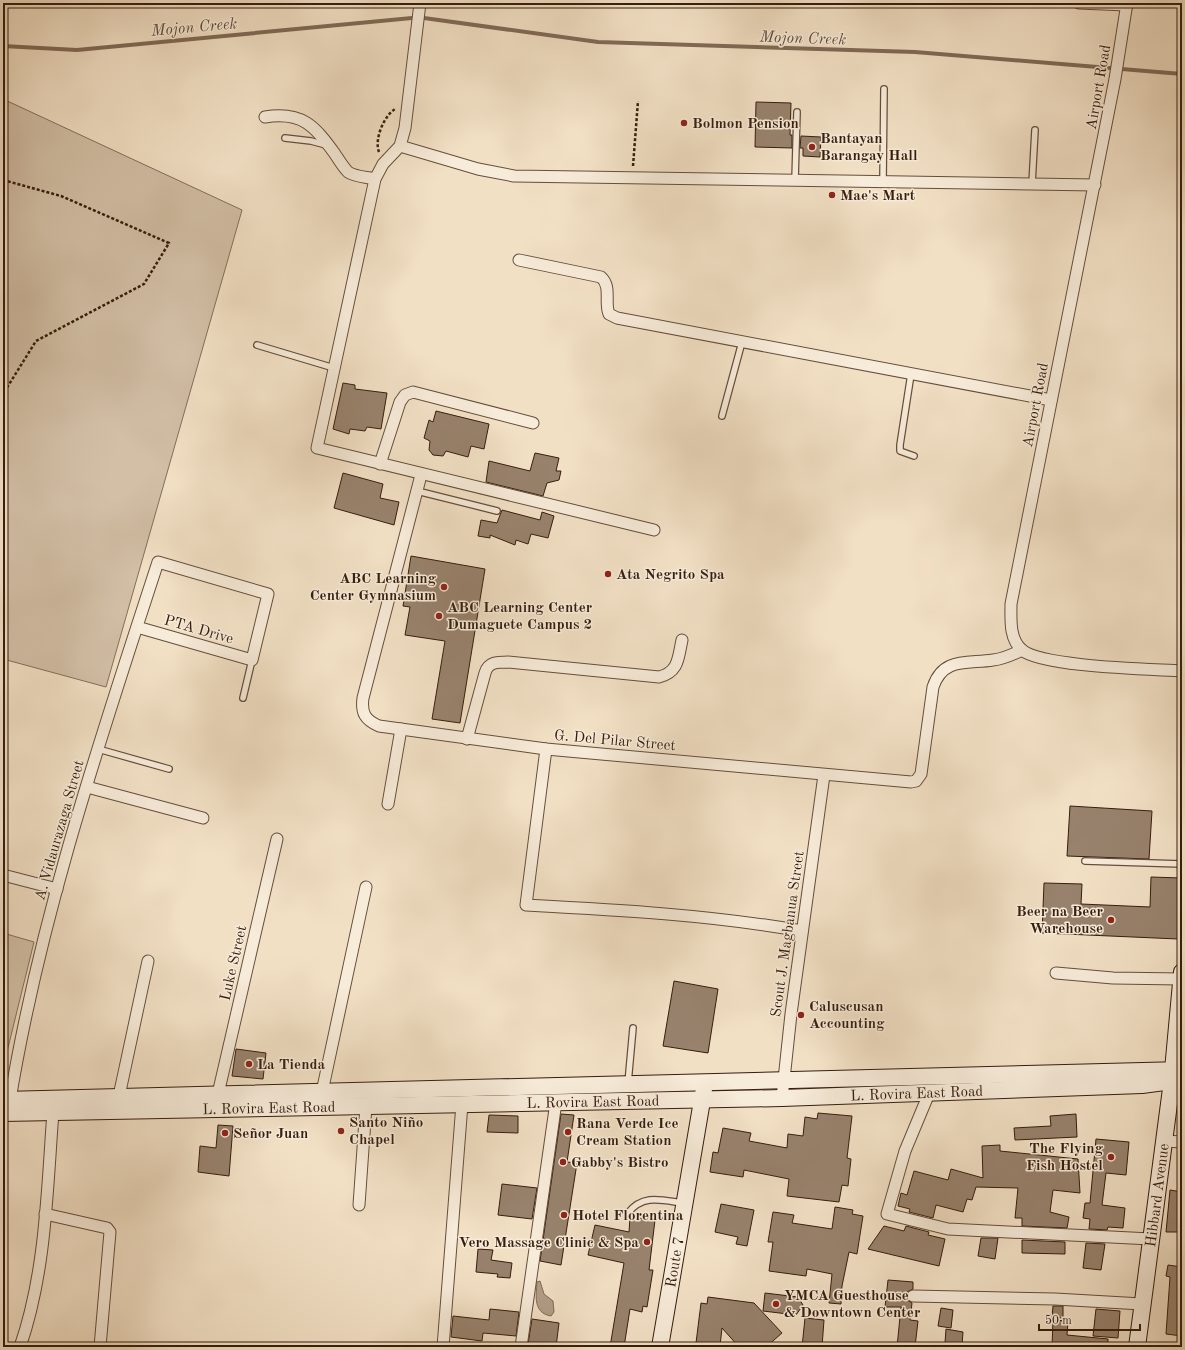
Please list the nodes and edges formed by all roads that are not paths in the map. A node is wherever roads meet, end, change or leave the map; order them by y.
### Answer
1 (420, 3) edge
2 (1079, 3) edge
3 (1127, 4) edge
4 (884, 89) dead end
5 (797, 112) dead end
6 (265, 117) dead end
7 (1035, 130) dead end
8 (285, 138) dead end
9 (329, 146) junction
10 (400, 146) junction
11 (375, 179) junction
12 (795, 180) junction
13 (883, 182) junction
14 (1032, 184) junction
15 (1095, 185) junction
16 (519, 260) dead end
17 (742, 342) junction
18 (257, 345) dead end
19 (334, 368) junction
20 (911, 374) junction
21 (1051, 400) junction
22 (722, 416) dead end
23 (533, 423) dead end
24 (914, 456) dead end
25 (380, 464) junction
26 (421, 475) junction
27 (417, 491) junction
28 (497, 511) dead end
29 (654, 530) dead end
30 (136, 627) junction
31 (682, 640) dead end
32 (1022, 650) junction
33 (252, 660) junction
34 (1182, 671) edge
35 (243, 698) dead end
36 (401, 729) junction
37 (467, 739) junction
38 (98, 749) junction
39 (546, 749) junction
40 (169, 768) dead end
41 (824, 775) junction
42 (87, 787) junction
43 (388, 804) dead end
44 (203, 818) dead end
45 (278, 839) dead end
46 (1085, 861) dead end
47 (1182, 864) edge
48 (3, 875) edge
49 (366, 887) dead end
50 (57, 889) junction
51 (802, 931) junction
52 (148, 961) dead end
53 (1056, 973) dead end
54 (1182, 976) edge
55 (633, 1028) dead end
56 (1177, 1074) edge
57 (784, 1081) junction
58 (705, 1083) junction
59 (979, 1083) junction
60 (628, 1085) junction
61 (322, 1092) junction
62 (930, 1092) junction
63 (218, 1094) junction
64 (504, 1095) junction
65 (119, 1096) junction
66 (782, 1098) junction
67 (344, 1099) junction
68 (702, 1099) junction
69 (556, 1102) junction
70 (175, 1103) junction
71 (462, 1104) junction
72 (6, 1106) edge
73 (366, 1106) junction
74 (53, 1112) junction
75 (1164, 1141) junction
76 (1182, 1142) edge
77 (685, 1203) junction
78 (359, 1205) dead end
79 (628, 1213) dead end
80 (45, 1214) junction
81 (1151, 1239) junction
82 (913, 1296) dead end
83 (1142, 1304) junction
84 (20, 1347) edge
85 (100, 1347) edge
86 (442, 1347) edge
87 (521, 1347) edge
88 (660, 1347) edge
89 (1137, 1347) edge

1 - 10 street
2 - 3 street
3 - 15 street, Airport Road
4 - 13 lane
5 - 12 lane
6 - 9 street
7 - 14 lane
8 - 9 lane
9 - 11 street
10 - 11 street
10 - 12 street
11 - 19 street
12 - 13 street
13 - 14 street
14 - 15 street
15 - 21 street, Airport Road
16 - 17 street
17 - 20 street
17 - 22 lane
18 - 19 lane
19 - 25 street
20 - 21 street
20 - 24 lane
21 - 32 street, Airport Road
23 - 25 street
25 - 26 street
26 - 27 street, G. Del Pilar Street
26 - 29 street
27 - 28 lane
27 - 36 street, G. Del Pilar Street
30 - 33 street, PTA Drive
30 - 33 street, A. Vidaurazaga Street
30 - 38 street, A. Vidaurazaga Street
31 - 37 street
32 - 34 street
32 - 41 street, G. Del Pilar Street
33 - 35 lane
36 - 37 street, G. Del Pilar Street
36 - 43 street
37 - 39 street, G. Del Pilar Street
38 - 40 lane
38 - 42 street, A. Vidaurazaga Street
39 - 41 street, G. Del Pilar Street
39 - 51 street
41 - 51 street, Scout J. Magbanua Street
42 - 44 street
42 - 50 street, A. Vidaurazaga Street
45 - 63 street, Luke Street
46 - 47 lane
48 - 50 street
49 - 61 street
50 - 72 street, A. Vidaurazaga Street
51 - 57 street, Scout J. Magbanua Street
52 - 65 street
53 - 54 street
54 - 56 main road, Hibbard Avenue
55 - 60 lane
56 - 59 main road, L. Rovira East Road
56 - 75 main road, Hibbard Avenue
57 - 58 main road, L. Rovira East Road
57 - 59 main road, L. Rovira East Road
57 - 66 street, Scout J. Magbanua Street
58 - 60 main road, L. Rovira East Road
58 - 68 main road, Route 7
59 - 62 main road, L. Rovira East Road
60 - 64 main road, L. Rovira East Road
61 - 63 main road, L. Rovira East Road
61 - 67 main road, L. Rovira East Road
62 - 66 main road, L. Rovira East Road
62 - 81 street
63 - 70 main road, L. Rovira East Road
64 - 67 main road, L. Rovira East Road
64 - 69 main road, L. Rovira East Road
64 - 71 main road, L. Rovira East Road
65 - 70 main road, L. Rovira East Road
65 - 72 main road, L. Rovira East Road
66 - 68 main road, L. Rovira East Road
67 - 70 main road, L. Rovira East Road
67 - 73 main road, L. Rovira East Road
68 - 69 main road, L. Rovira East Road
68 - 77 main road, Route 7
69 - 87 street
70 - 74 main road, L. Rovira East Road
71 - 73 main road, L. Rovira East Road
71 - 86 street
72 - 74 main road, L. Rovira East Road
73 - 78 street
74 - 80 street
75 - 76 street
75 - 81 main road, Hibbard Avenue
77 - 79 lane
77 - 88 main road, Route 7
80 - 84 street
80 - 85 street
81 - 83 main road, Hibbard Avenue
82 - 83 street
83 - 89 main road, Hibbard Avenue

